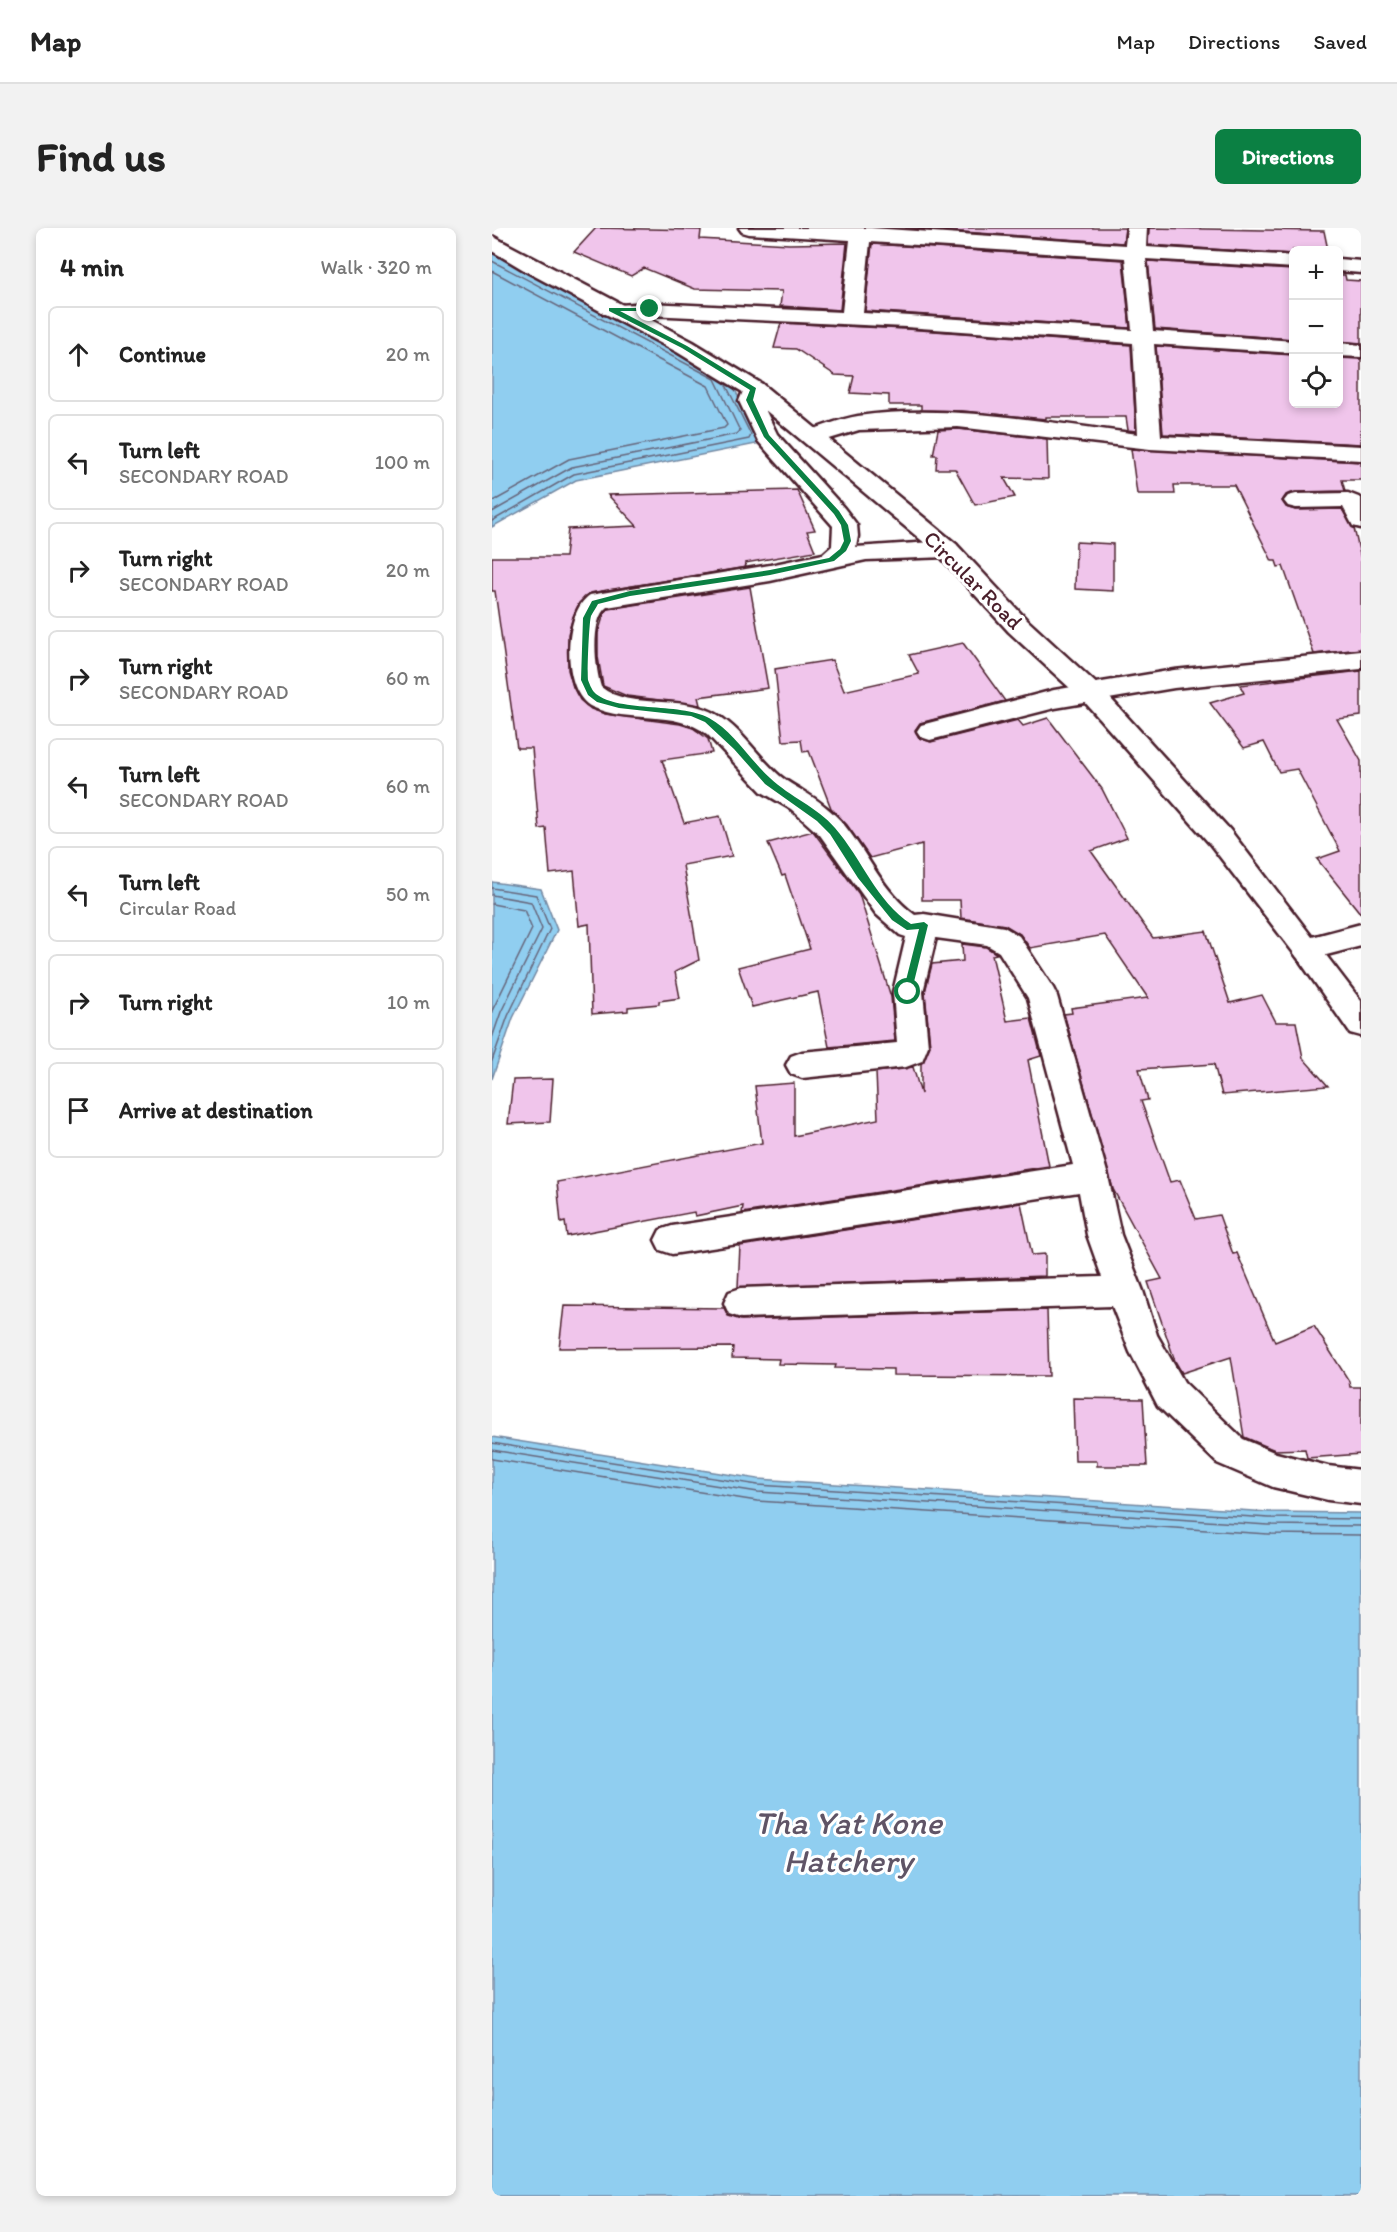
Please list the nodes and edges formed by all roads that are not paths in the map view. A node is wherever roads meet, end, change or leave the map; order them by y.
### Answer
1 (749, 228) edge
2 (1137, 228) edge
3 (861, 231) edge
4 (492, 242) edge
5 (1135, 252) junction
6 (1289, 262) edge
7 (1343, 265) edge
8 (1361, 267) edge
9 (611, 310) junction
10 (852, 318) junction
11 (1143, 338) junction
12 (1289, 347) edge
13 (1343, 350) edge
14 (1361, 351) edge
15 (754, 389) junction
16 (813, 437) junction
17 (1150, 442) junction
18 (1361, 453) edge
19 (1296, 501) dead end
20 (1361, 521) edge
21 (947, 549) junction
22 (832, 560) junction
23 (1361, 660) edge
24 (1092, 694) junction
25 (930, 731) dead end
26 (924, 925) junction
27 (1361, 935) edge
28 (1307, 950) junction
29 (1361, 1024) edge
30 (802, 1065) dead end
31 (1092, 1176) junction
32 (672, 1240) dead end
33 (1126, 1291) junction
34 (741, 1303) dead end
35 (1361, 1487) edge

1 - 3 street
2 - 5 street
3 - 5 street
3 - 10 street
4 - 9 street, Circular Road
5 - 6 street
5 - 11 street
7 - 8 street
9 - 10 street
9 - 15 street, Circular Road
10 - 11 street
11 - 12 street
11 - 17 street
13 - 14 street
15 - 16 street, Circular Road
15 - 22 street
16 - 17 street
16 - 21 street, Circular Road
17 - 18 street
19 - 20 street
21 - 22 street
21 - 24 street, Circular Road
22 - 26 street
23 - 24 street
24 - 25 street
24 - 28 street, Circular Road
26 - 30 street
26 - 31 street
27 - 28 street
28 - 29 street, Circular Road
31 - 32 street
31 - 33 street
33 - 34 street
33 - 35 street

